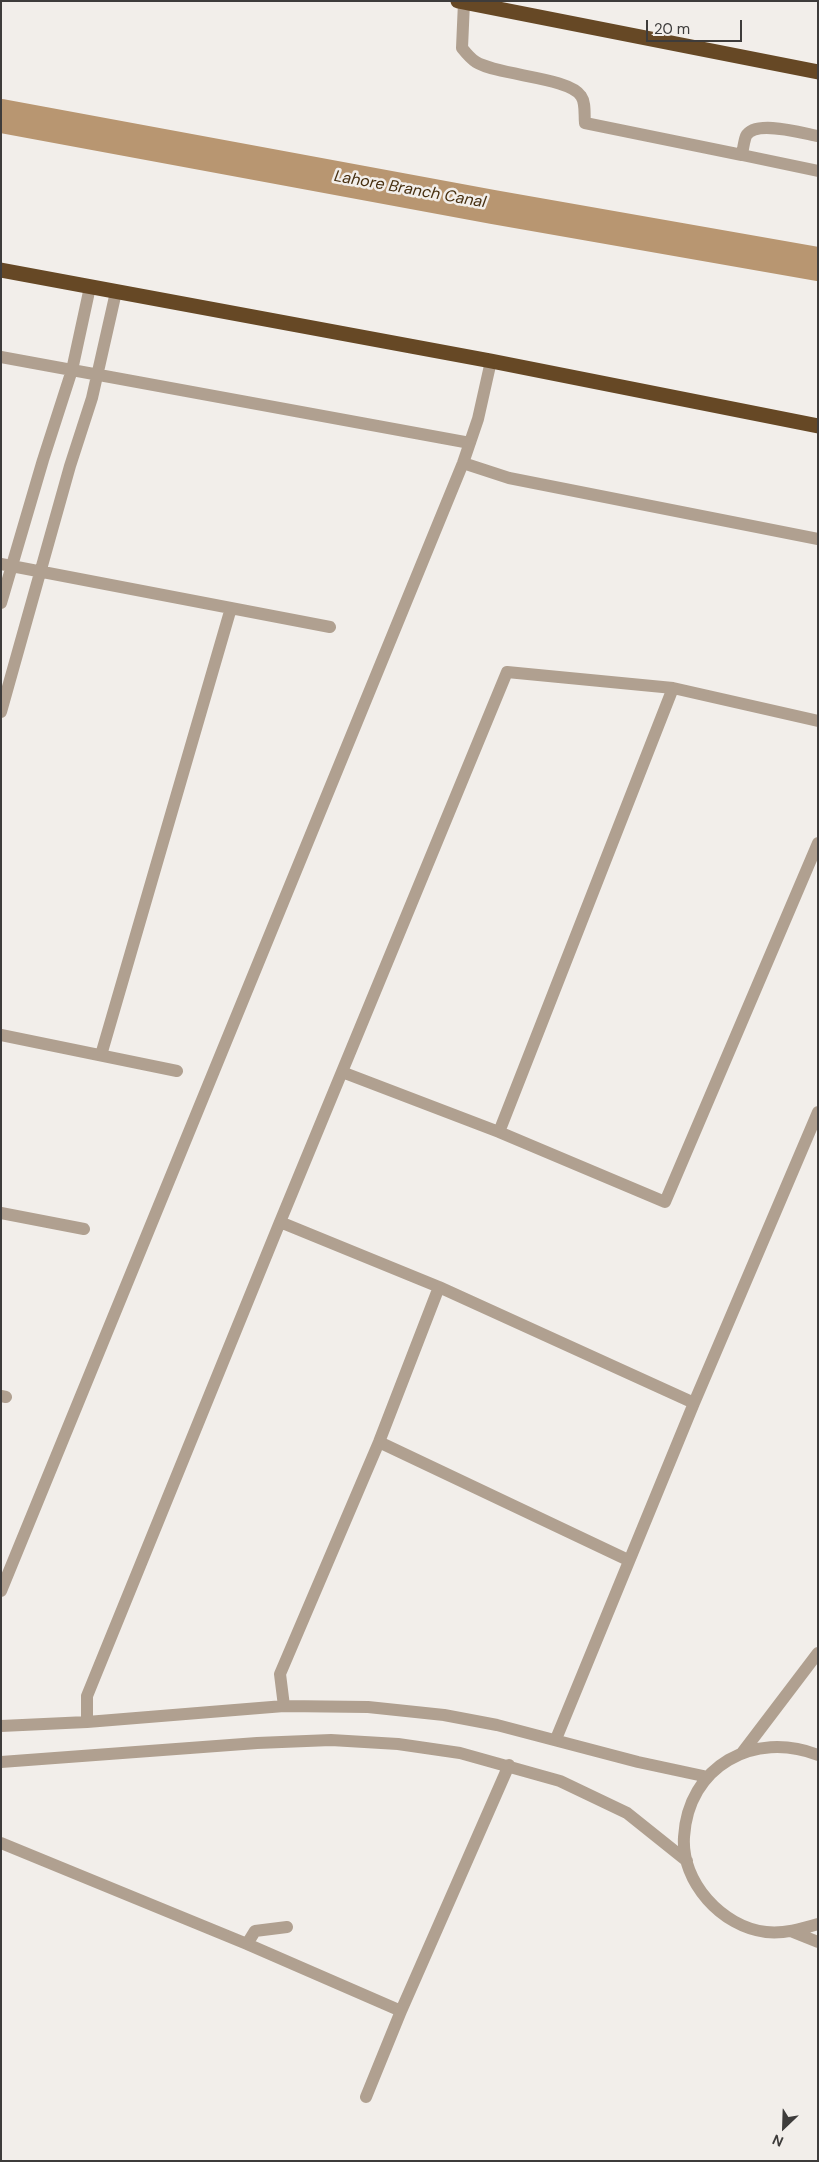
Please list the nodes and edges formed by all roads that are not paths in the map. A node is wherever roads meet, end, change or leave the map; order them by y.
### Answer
1 (461, 2) edge
2 (818, 72) edge
3 (818, 136) edge
4 (742, 155) junction
5 (818, 170) edge
6 (1, 270) edge
7 (90, 287) junction
8 (116, 292) junction
9 (1, 357) edge
10 (491, 361) junction
11 (72, 370) junction
12 (97, 376) junction
13 (818, 426) edge
14 (470, 443) junction
15 (463, 463) junction
16 (818, 539) edge
17 (6, 566) edge
18 (40, 572) junction
19 (1, 603) edge
20 (231, 608) junction
21 (330, 627) dead end
22 (673, 688) junction
23 (1, 712) edge
24 (818, 721) edge
25 (818, 843) edge
26 (1, 1035) edge
27 (101, 1055) junction
28 (177, 1071) dead end
29 (342, 1072) junction
30 (818, 1112) edge
31 (499, 1132) junction
32 (1, 1213) edge
33 (280, 1222) junction
34 (84, 1229) dead end
35 (439, 1287) junction
36 (694, 1403) junction
37 (379, 1442) junction
38 (628, 1560) junction
39 (1, 1591) edge
40 (818, 1653) edge
41 (284, 1706) junction
42 (88, 1722) junction
43 (1, 1726) edge
44 (556, 1739) junction
45 (742, 1752) junction
46 (818, 1755) edge
47 (1, 1762) edge
48 (509, 1765) junction
49 (708, 1777) junction
50 (1, 1843) edge
51 (687, 1861) junction
52 (818, 1924) edge
53 (287, 1927) dead end
54 (793, 1932) junction
55 (818, 1942) edge
56 (247, 1944) junction
57 (401, 2012) junction
58 (366, 2097) dead end

1 - 2 highway
1 - 4 street
3 - 4 street
4 - 5 street
6 - 7 highway
7 - 8 highway
7 - 11 street
8 - 10 highway
8 - 12 street
9 - 11 street
10 - 13 highway
10 - 14 street
11 - 12 street
11 - 17 street
12 - 14 street
12 - 18 street
14 - 15 street
15 - 16 street
15 - 39 street
17 - 18 street
17 - 19 street
18 - 20 street
18 - 23 street
20 - 21 street
20 - 27 street
22 - 24 street
22 - 29 street
22 - 31 street
25 - 31 street
26 - 27 street
27 - 28 street
29 - 31 street
29 - 33 street
30 - 36 street
32 - 34 street
33 - 35 street
33 - 42 street
35 - 36 street
35 - 37 street
36 - 38 street
37 - 38 street
37 - 41 street
38 - 44 street
40 - 45 street
41 - 42 street
41 - 44 street
42 - 43 street
44 - 49 street
45 - 46 street
45 - 49 street
47 - 48 street
48 - 51 street
48 - 57 street
49 - 51 street
50 - 56 street
51 - 54 street
52 - 54 street
53 - 56 street
54 - 55 street
56 - 57 street
57 - 58 street

